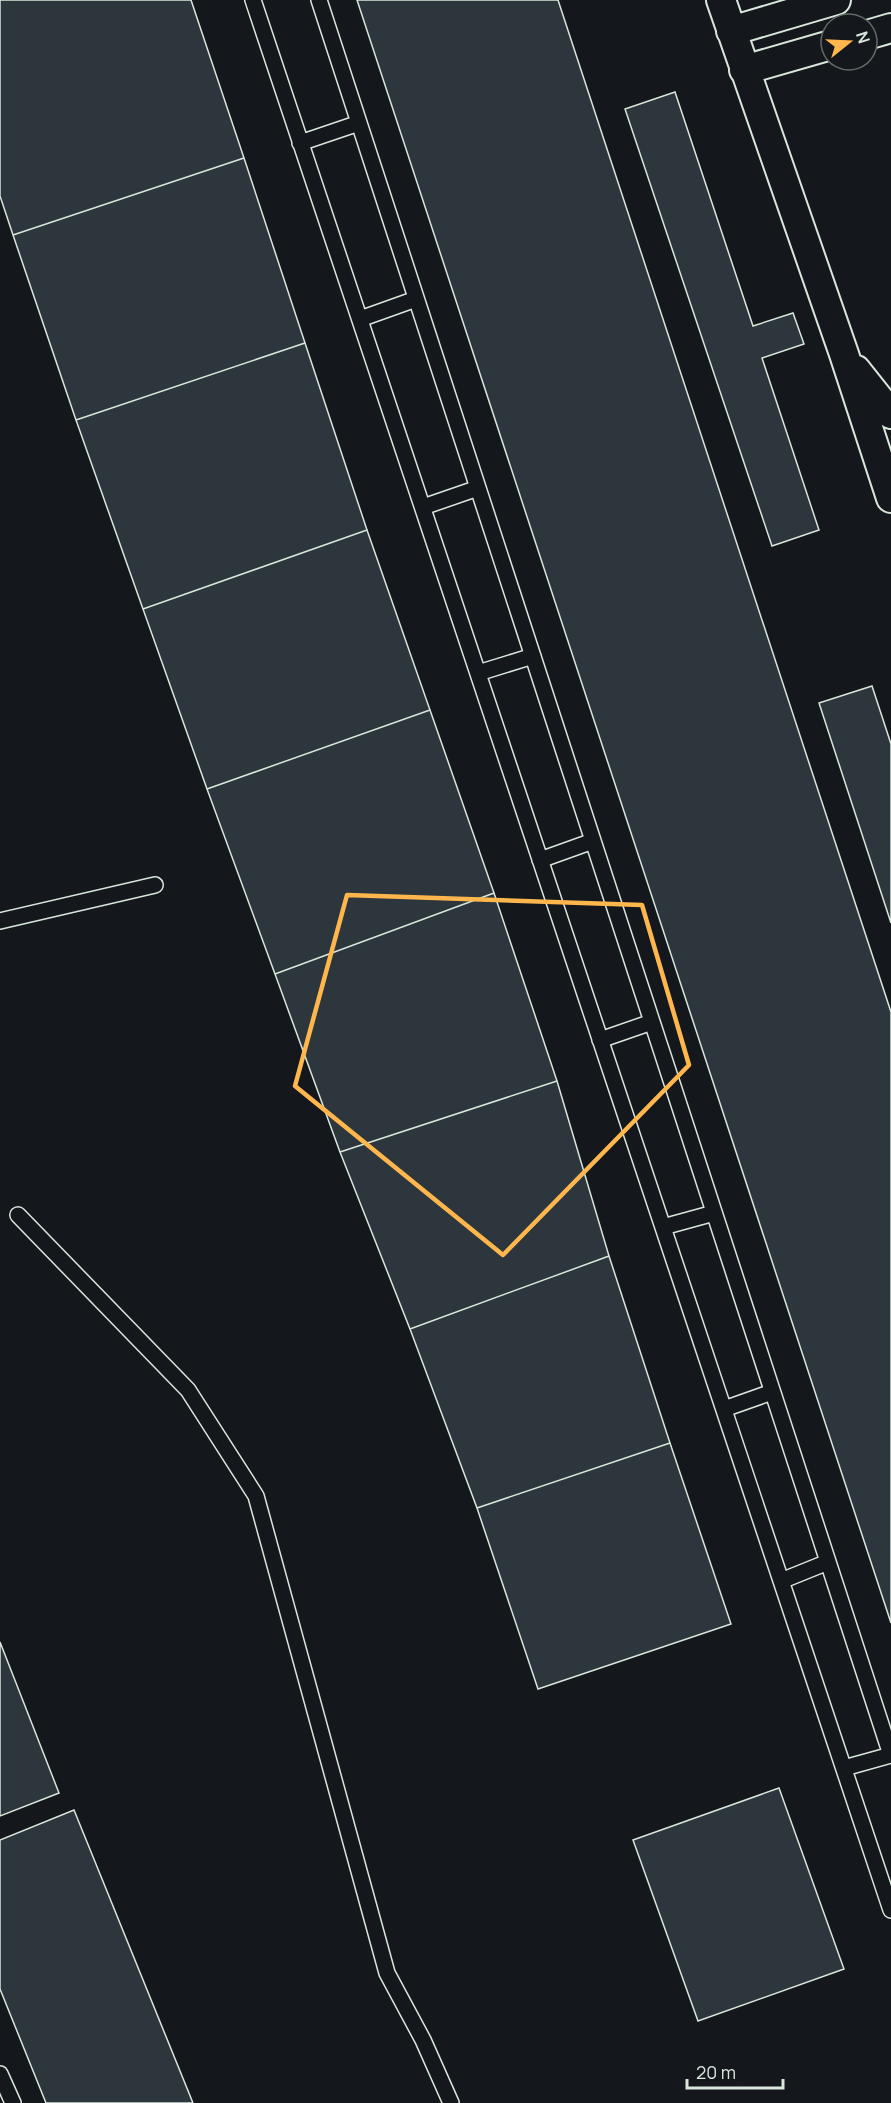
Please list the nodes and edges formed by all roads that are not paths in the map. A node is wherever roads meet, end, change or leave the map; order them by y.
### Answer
1 (253, 0) edge
2 (319, 0) edge
3 (721, 0) edge
4 (836, 0) edge
5 (731, 31) junction
6 (819, 48) edge
7 (744, 70) junction
8 (359, 123) junction
9 (300, 143) junction
10 (416, 299) junction
11 (360, 318) junction
12 (844, 354) junction
13 (891, 414) edge
14 (478, 488) junction
15 (891, 498) edge
16 (423, 507) junction
17 (532, 656) junction
18 (478, 673) junction
19 (593, 841) junction
20 (540, 860) junction
21 (155, 885) dead end
22 (0, 921) edge
23 (652, 1022) junction
24 (600, 1040) junction
25 (714, 1213) junction
26 (18, 1215) dead end
27 (663, 1227) junction
28 (772, 1392) junction
29 (724, 1409) junction
30 (828, 1562) junction
31 (781, 1581) junction
32 (891, 1755) edge
33 (844, 1768) junction
34 (891, 1910) edge
35 (0, 2074) edge
36 (13, 2103) edge
37 (451, 2103) edge

1 - 9 lane
2 - 8 lane
3 - 5 street
4 - 5 street
5 - 7 street
6 - 7 street
7 - 12 street
8 - 9 lane
8 - 10 lane
9 - 11 lane
10 - 11 lane
10 - 14 lane
11 - 16 lane
12 - 13 street
12 - 15 street
14 - 16 lane
14 - 17 lane
16 - 18 lane
17 - 18 lane
17 - 19 lane
18 - 20 lane
19 - 20 lane
19 - 23 lane
20 - 24 lane
21 - 22 lane
23 - 24 lane
23 - 25 lane
24 - 27 lane
25 - 27 lane
25 - 28 lane
26 - 37 lane
27 - 29 lane
28 - 29 lane
28 - 30 lane
29 - 31 lane
30 - 31 lane
30 - 32 lane
31 - 33 lane
32 - 33 lane
33 - 34 lane
35 - 36 lane

